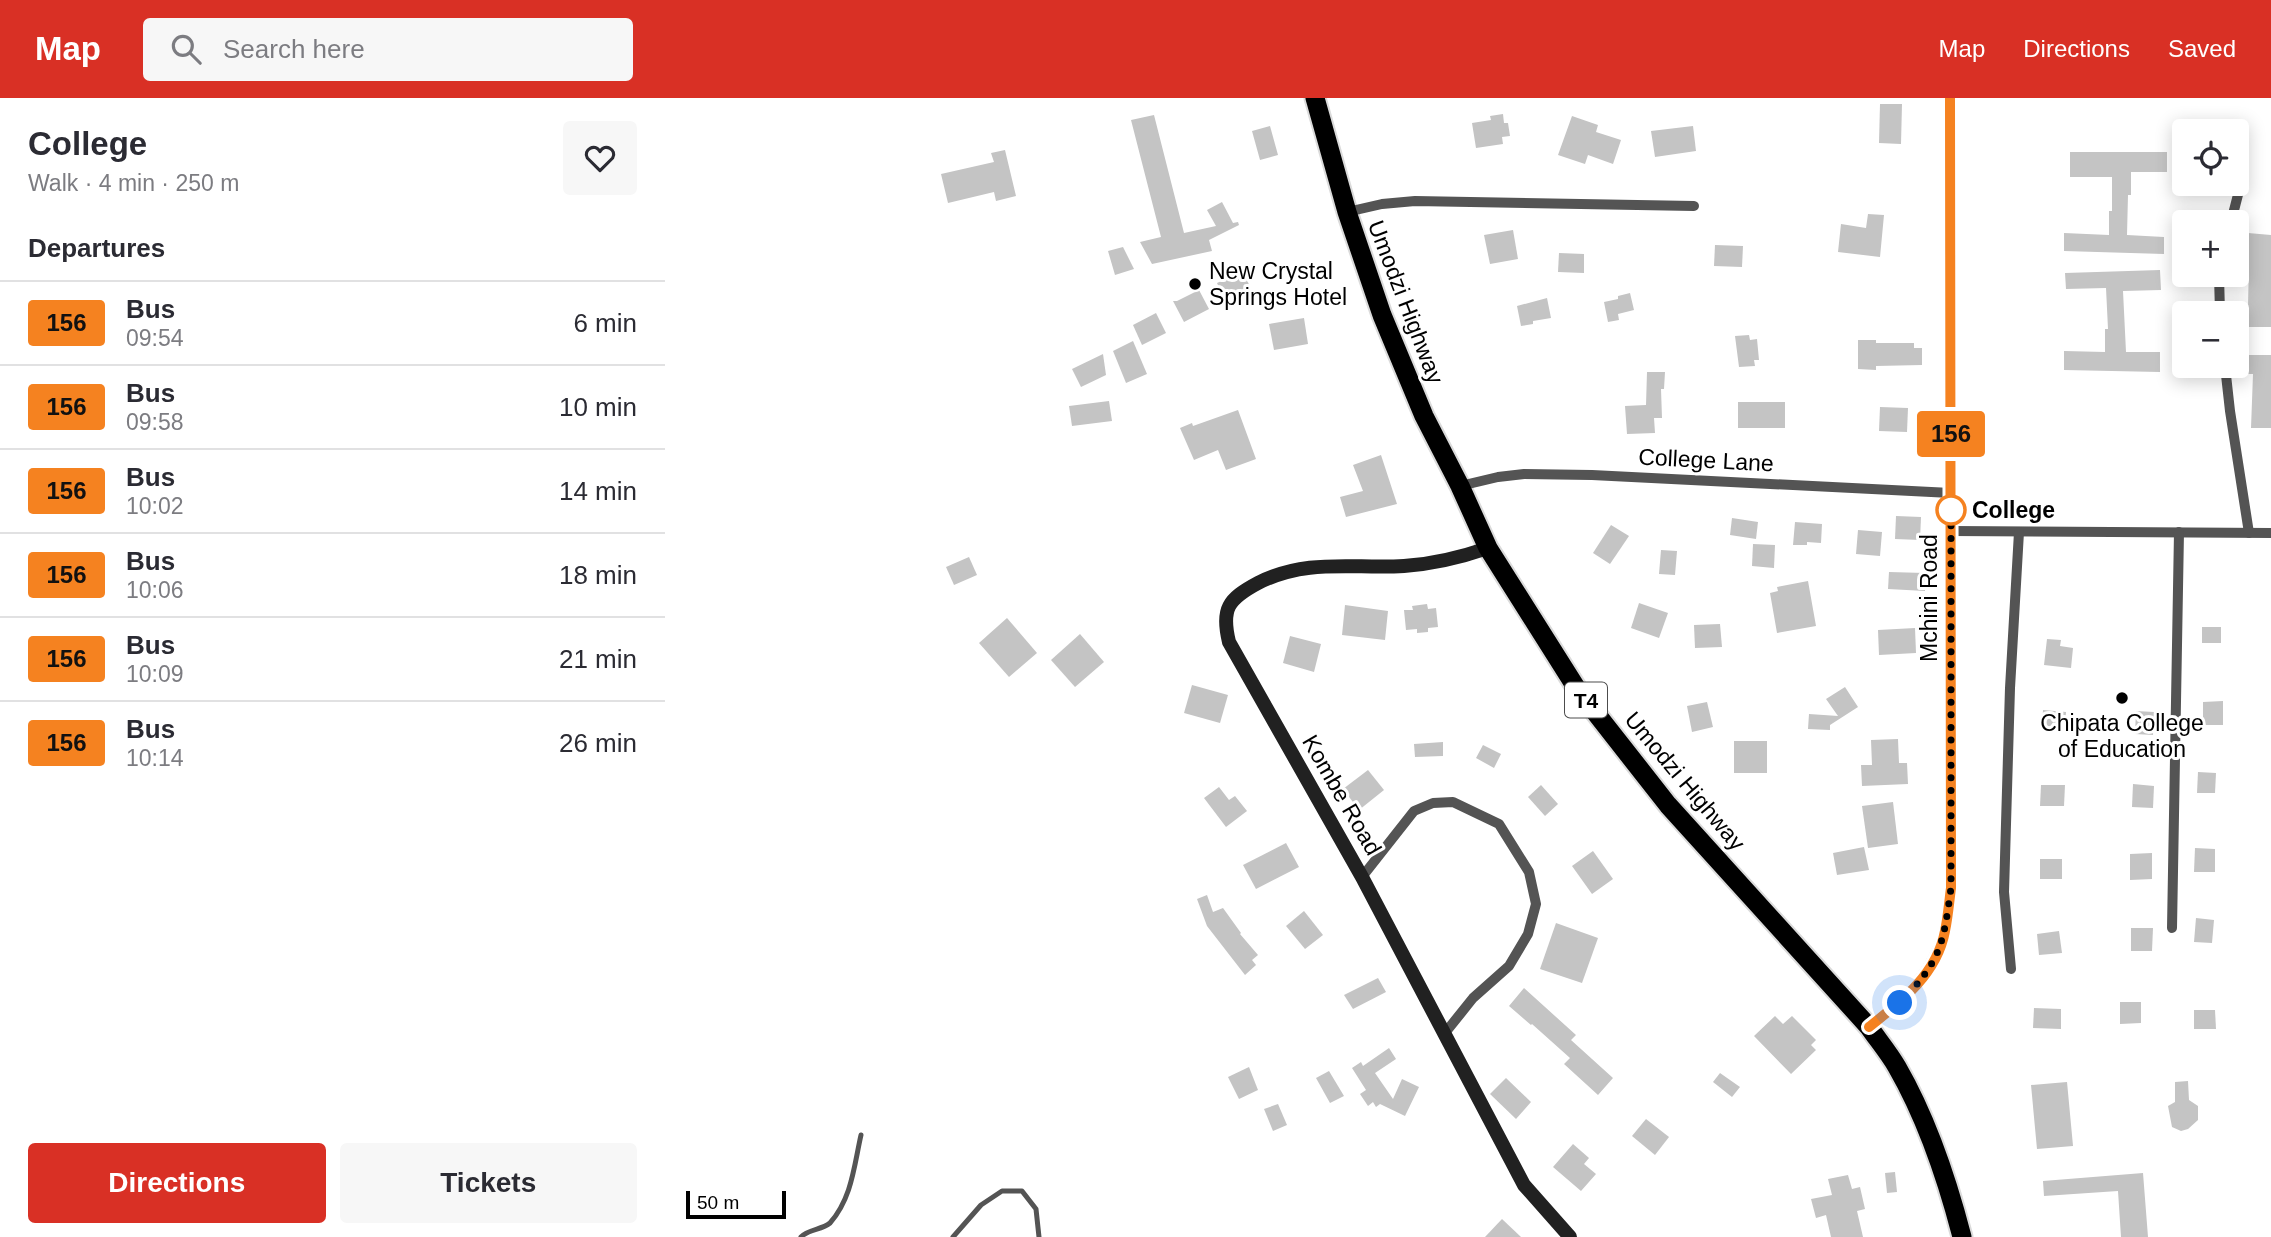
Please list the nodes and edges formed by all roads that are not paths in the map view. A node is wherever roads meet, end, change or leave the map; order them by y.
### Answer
1 (1315, 98) edge
2 (1950, 98) edge
3 (1694, 206) dead end
4 (1347, 212) junction
5 (2226, 378) edge
6 (1461, 486) junction
7 (1951, 493) junction
8 (1951, 531) junction
9 (2019, 531) junction
10 (2179, 532) junction
11 (2249, 533) junction
12 (2271, 533) edge
13 (1488, 548) junction
14 (1362, 877) junction
15 (2172, 928) dead end
16 (2011, 969) dead end
17 (1869, 1027) junction
18 (1445, 1033) junction
19 (861, 1135) dead end
20 (800, 1237) edge
21 (953, 1237) edge
22 (1039, 1237) edge
23 (1570, 1237) edge
24 (1962, 1237) edge

1 - 4 highway, Umodzi Highway / T4
2 - 7 street, Mchini Road
3 - 4 street
4 - 6 highway, Umodzi Highway / T4
5 - 11 street
6 - 7 street, College Lane
6 - 13 highway, Umodzi Highway / T4
7 - 8 street, Mchini Road
8 - 9 street
8 - 17 street, Mchini Road
9 - 10 street
9 - 16 street
10 - 11 street
10 - 15 street
11 - 12 street
13 - 14 street, Kombe Road
13 - 17 highway, Umodzi Highway / T4
14 - 18 street, Kombe Road
14 - 18 street
17 - 24 highway, Umodzi Highway / T4
18 - 23 street, Kombe Road
19 - 20 lane
21 - 22 lane

